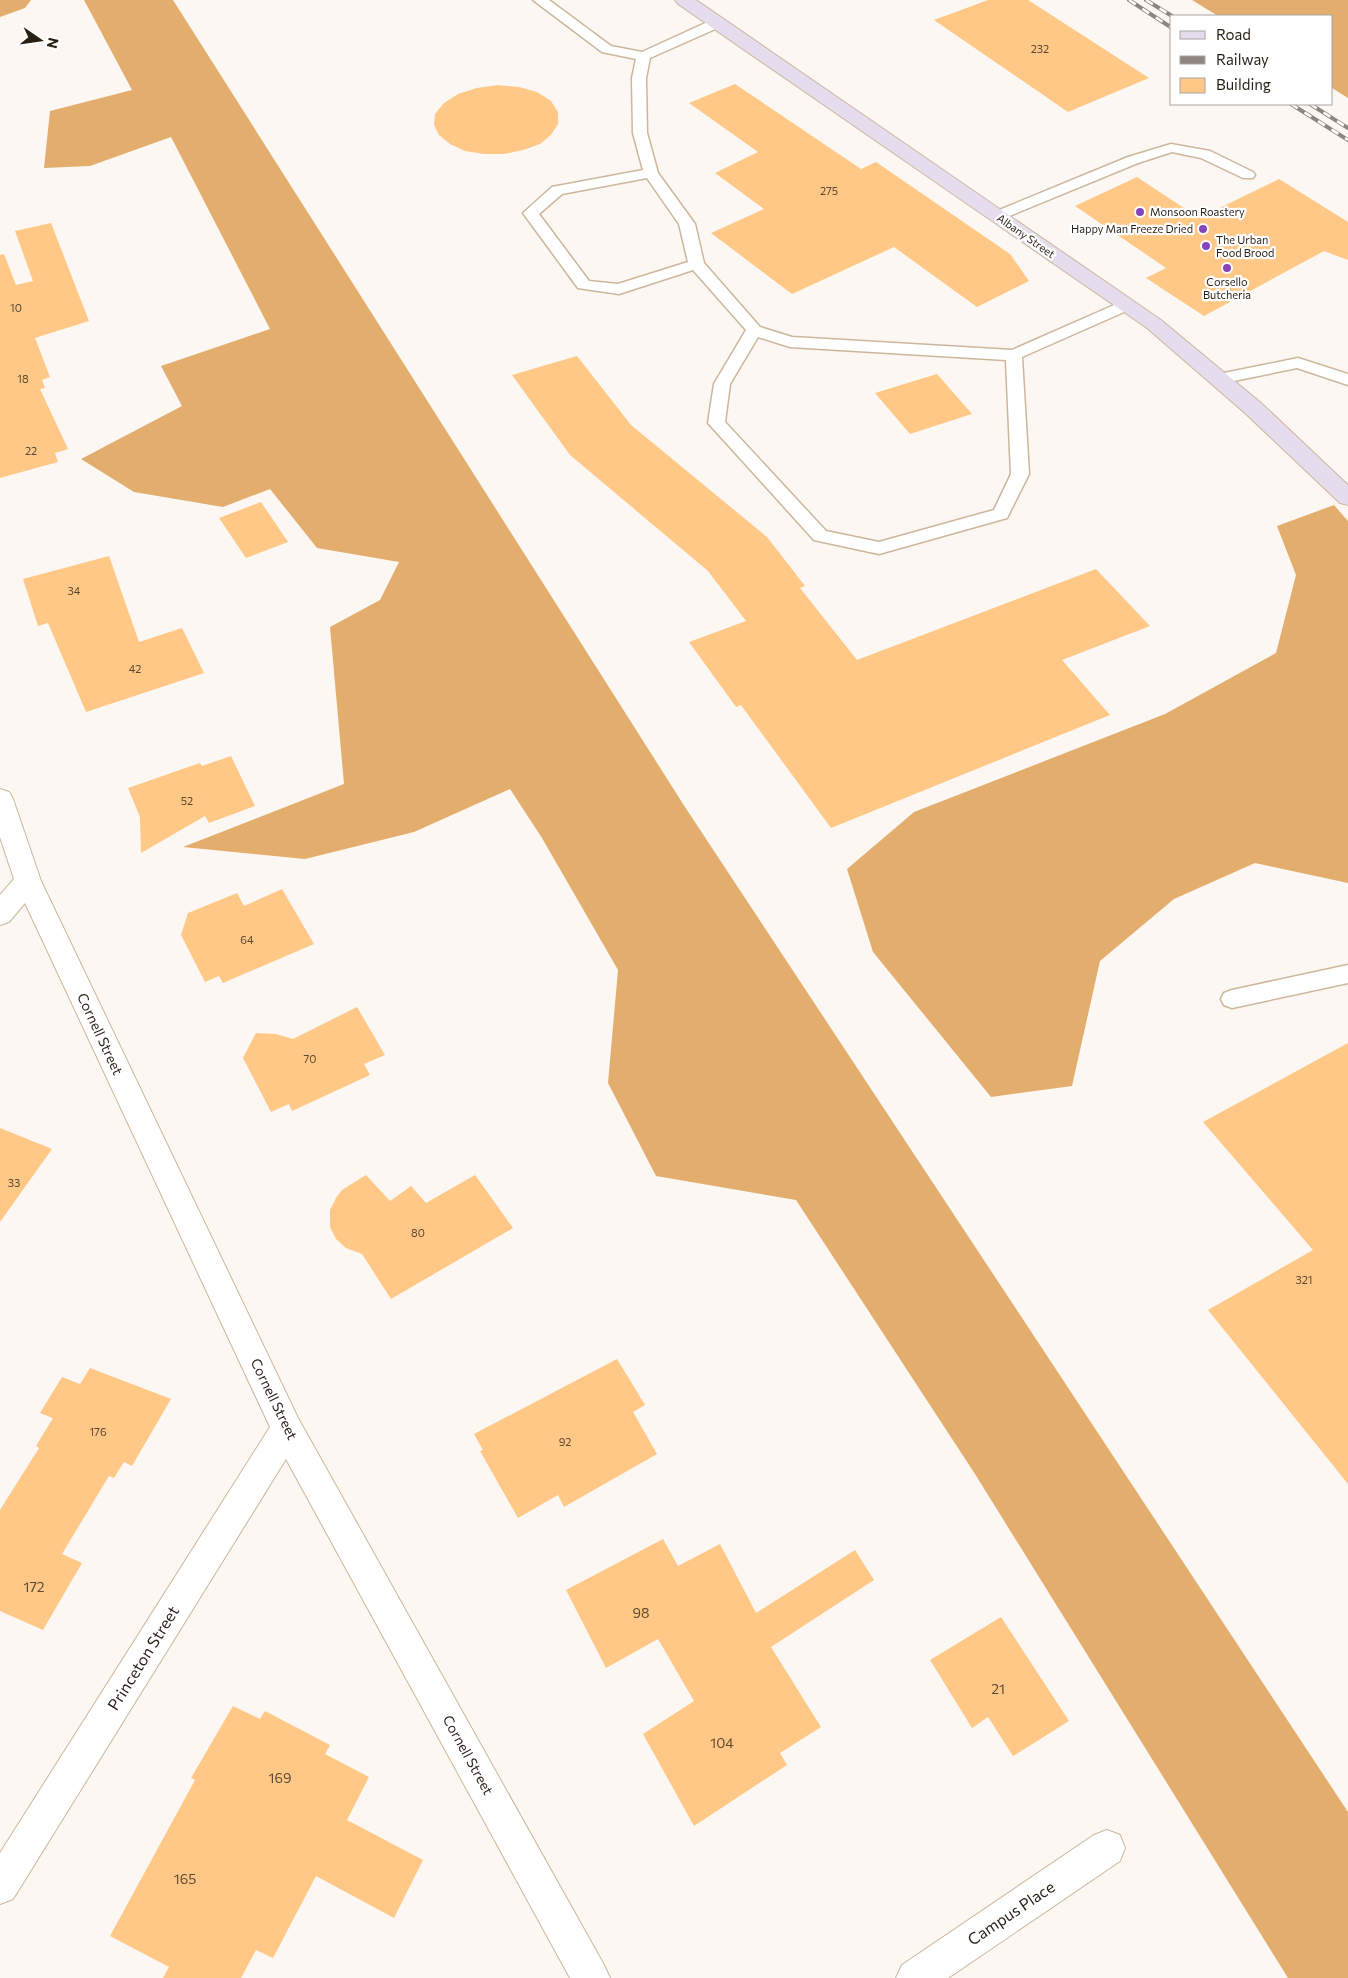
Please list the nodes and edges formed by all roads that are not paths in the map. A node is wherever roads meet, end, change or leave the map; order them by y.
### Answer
1 (540, 0) edge
2 (684, 0) edge
3 (717, 23) junction
4 (643, 56) junction
5 (651, 173) junction
6 (1248, 175) dead end
7 (997, 216) junction
8 (696, 264) junction
9 (1127, 306) junction
10 (754, 330) junction
11 (1014, 355) junction
12 (1219, 379) junction
13 (1348, 380) edge
14 (1348, 498) edge
15 (0, 799) edge
16 (28, 881) junction
17 (0, 914) edge
18 (1348, 974) edge
19 (1232, 999) dead end
20 (287, 1429) junction
21 (1107, 1848) dead end
22 (0, 1886) edge
23 (591, 1978) edge
24 (915, 1978) edge

1 - 4 lane
2 - 3 main road, Albany Street
3 - 4 lane
3 - 7 main road, Albany Street
4 - 5 lane
5 - 8 lane
5 - 8 lane
6 - 7 lane
7 - 9 main road, Albany Street
8 - 10 lane
9 - 11 lane
9 - 12 main road, Albany Street
10 - 11 lane
10 - 11 lane
12 - 13 lane
12 - 14 main road, Albany Street
15 - 16 street, Cornell Street
16 - 17 street
16 - 20 street, Cornell Street
18 - 19 lane
20 - 22 street, Princeton Street
20 - 23 street, Cornell Street
21 - 24 street, Campus Place

